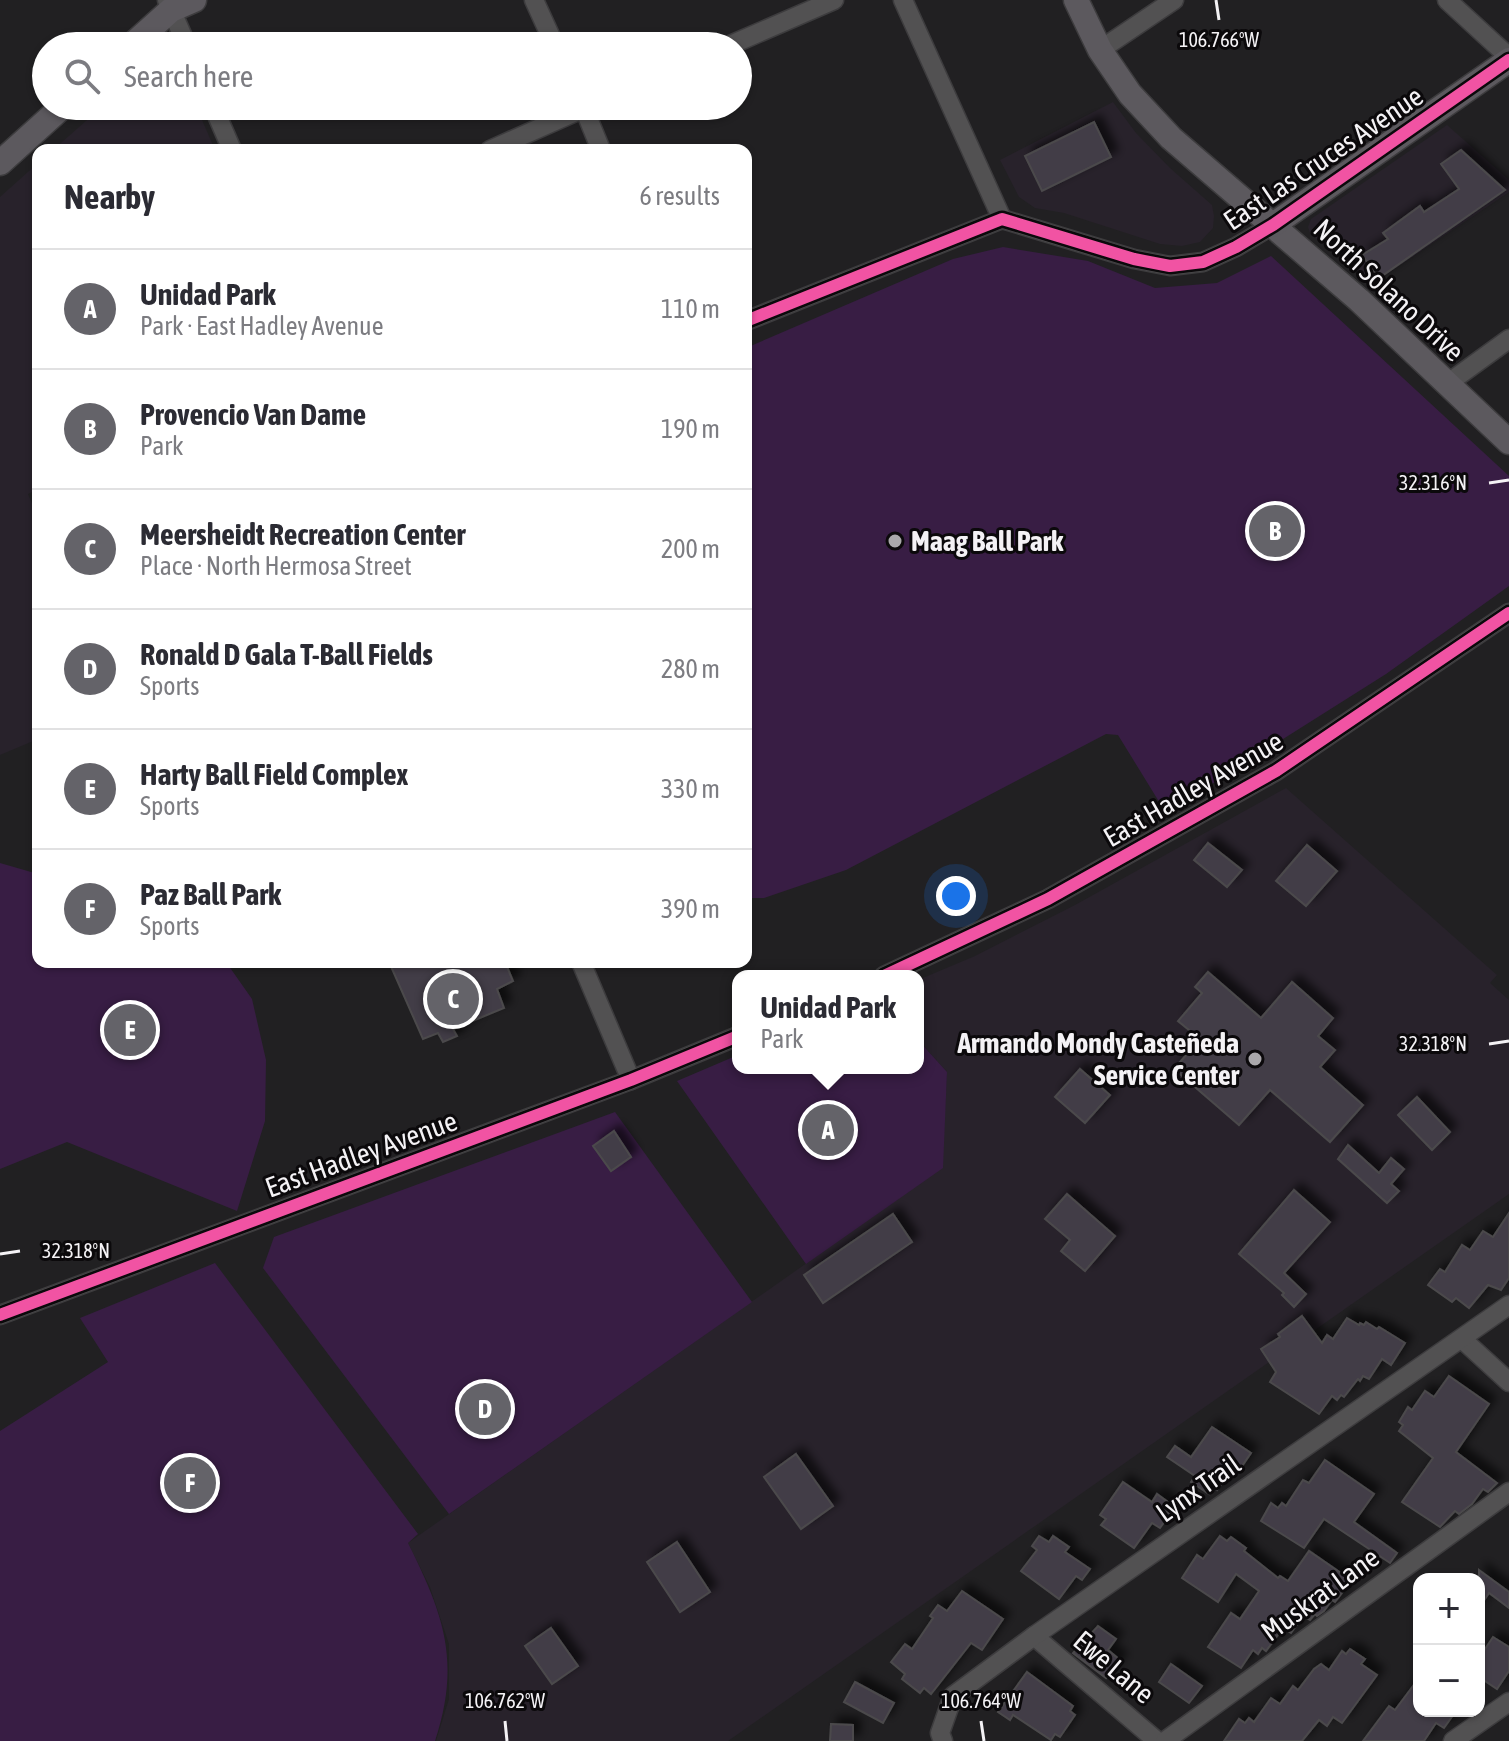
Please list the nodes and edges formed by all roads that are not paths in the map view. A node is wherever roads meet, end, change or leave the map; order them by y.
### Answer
1 (194, 0) edge
2 (534, 0) edge
3 (834, 0) edge
4 (903, 0) edge
5 (1076, 0) edge
6 (1174, 0) edge
7 (1447, 0) edge
8 (169, 5) edge
9 (144, 32) edge
10 (181, 32) edge
11 (549, 32) edge
12 (752, 36) edge
13 (1100, 50) junction
14 (1509, 58) edge
15 (48, 120) edge
16 (219, 120) edge
17 (556, 120) edge
18 (590, 120) edge
19 (229, 144) edge
20 (503, 144) edge
21 (599, 144) edge
22 (0, 163) edge
23 (1002, 219) junction
24 (1273, 225) junction
25 (752, 319) edge
26 (1509, 339) edge
27 (1447, 384) junction
28 (1509, 442) edge
29 (1509, 613) edge
30 (584, 968) edge
31 (897, 970) edge
32 (732, 1038) edge
33 (631, 1080) junction
34 (1509, 1305) edge
35 (0, 1315) edge
36 (1462, 1339) junction
37 (1509, 1382) edge
38 (1509, 1492) edge
39 (1034, 1636) junction
40 (1509, 1702) edge
41 (941, 1737) edge
42 (1157, 1741) edge
43 (1165, 1741) edge
44 (1453, 1741) edge

1 - 8 main road
2 - 11 street
3 - 12 street
4 - 23 street
5 - 13 main road, North Solano Drive
6 - 13 street
7 - 14 street
8 - 9 main road
8 - 10 street
13 - 24 main road, North Solano Drive
14 - 24 main road, East Las Cruces Avenue
15 - 22 main road
16 - 19 street
17 - 20 street
18 - 21 street
23 - 24 street, East Las Cruces Avenue
23 - 25 street
24 - 27 main road, North Solano Drive
26 - 27 street
27 - 28 main road, North Solano Drive
29 - 31 street, East Hadley Avenue
30 - 33 street
32 - 33 street, East Hadley Avenue
33 - 35 street, East Hadley Avenue
34 - 36 street, Lynx Trail
36 - 37 street
36 - 39 street, Lynx Trail
38 - 43 street, Muskrat Lane
39 - 41 street, Lynx Trail
39 - 42 street, Ewe Lane
40 - 44 street

